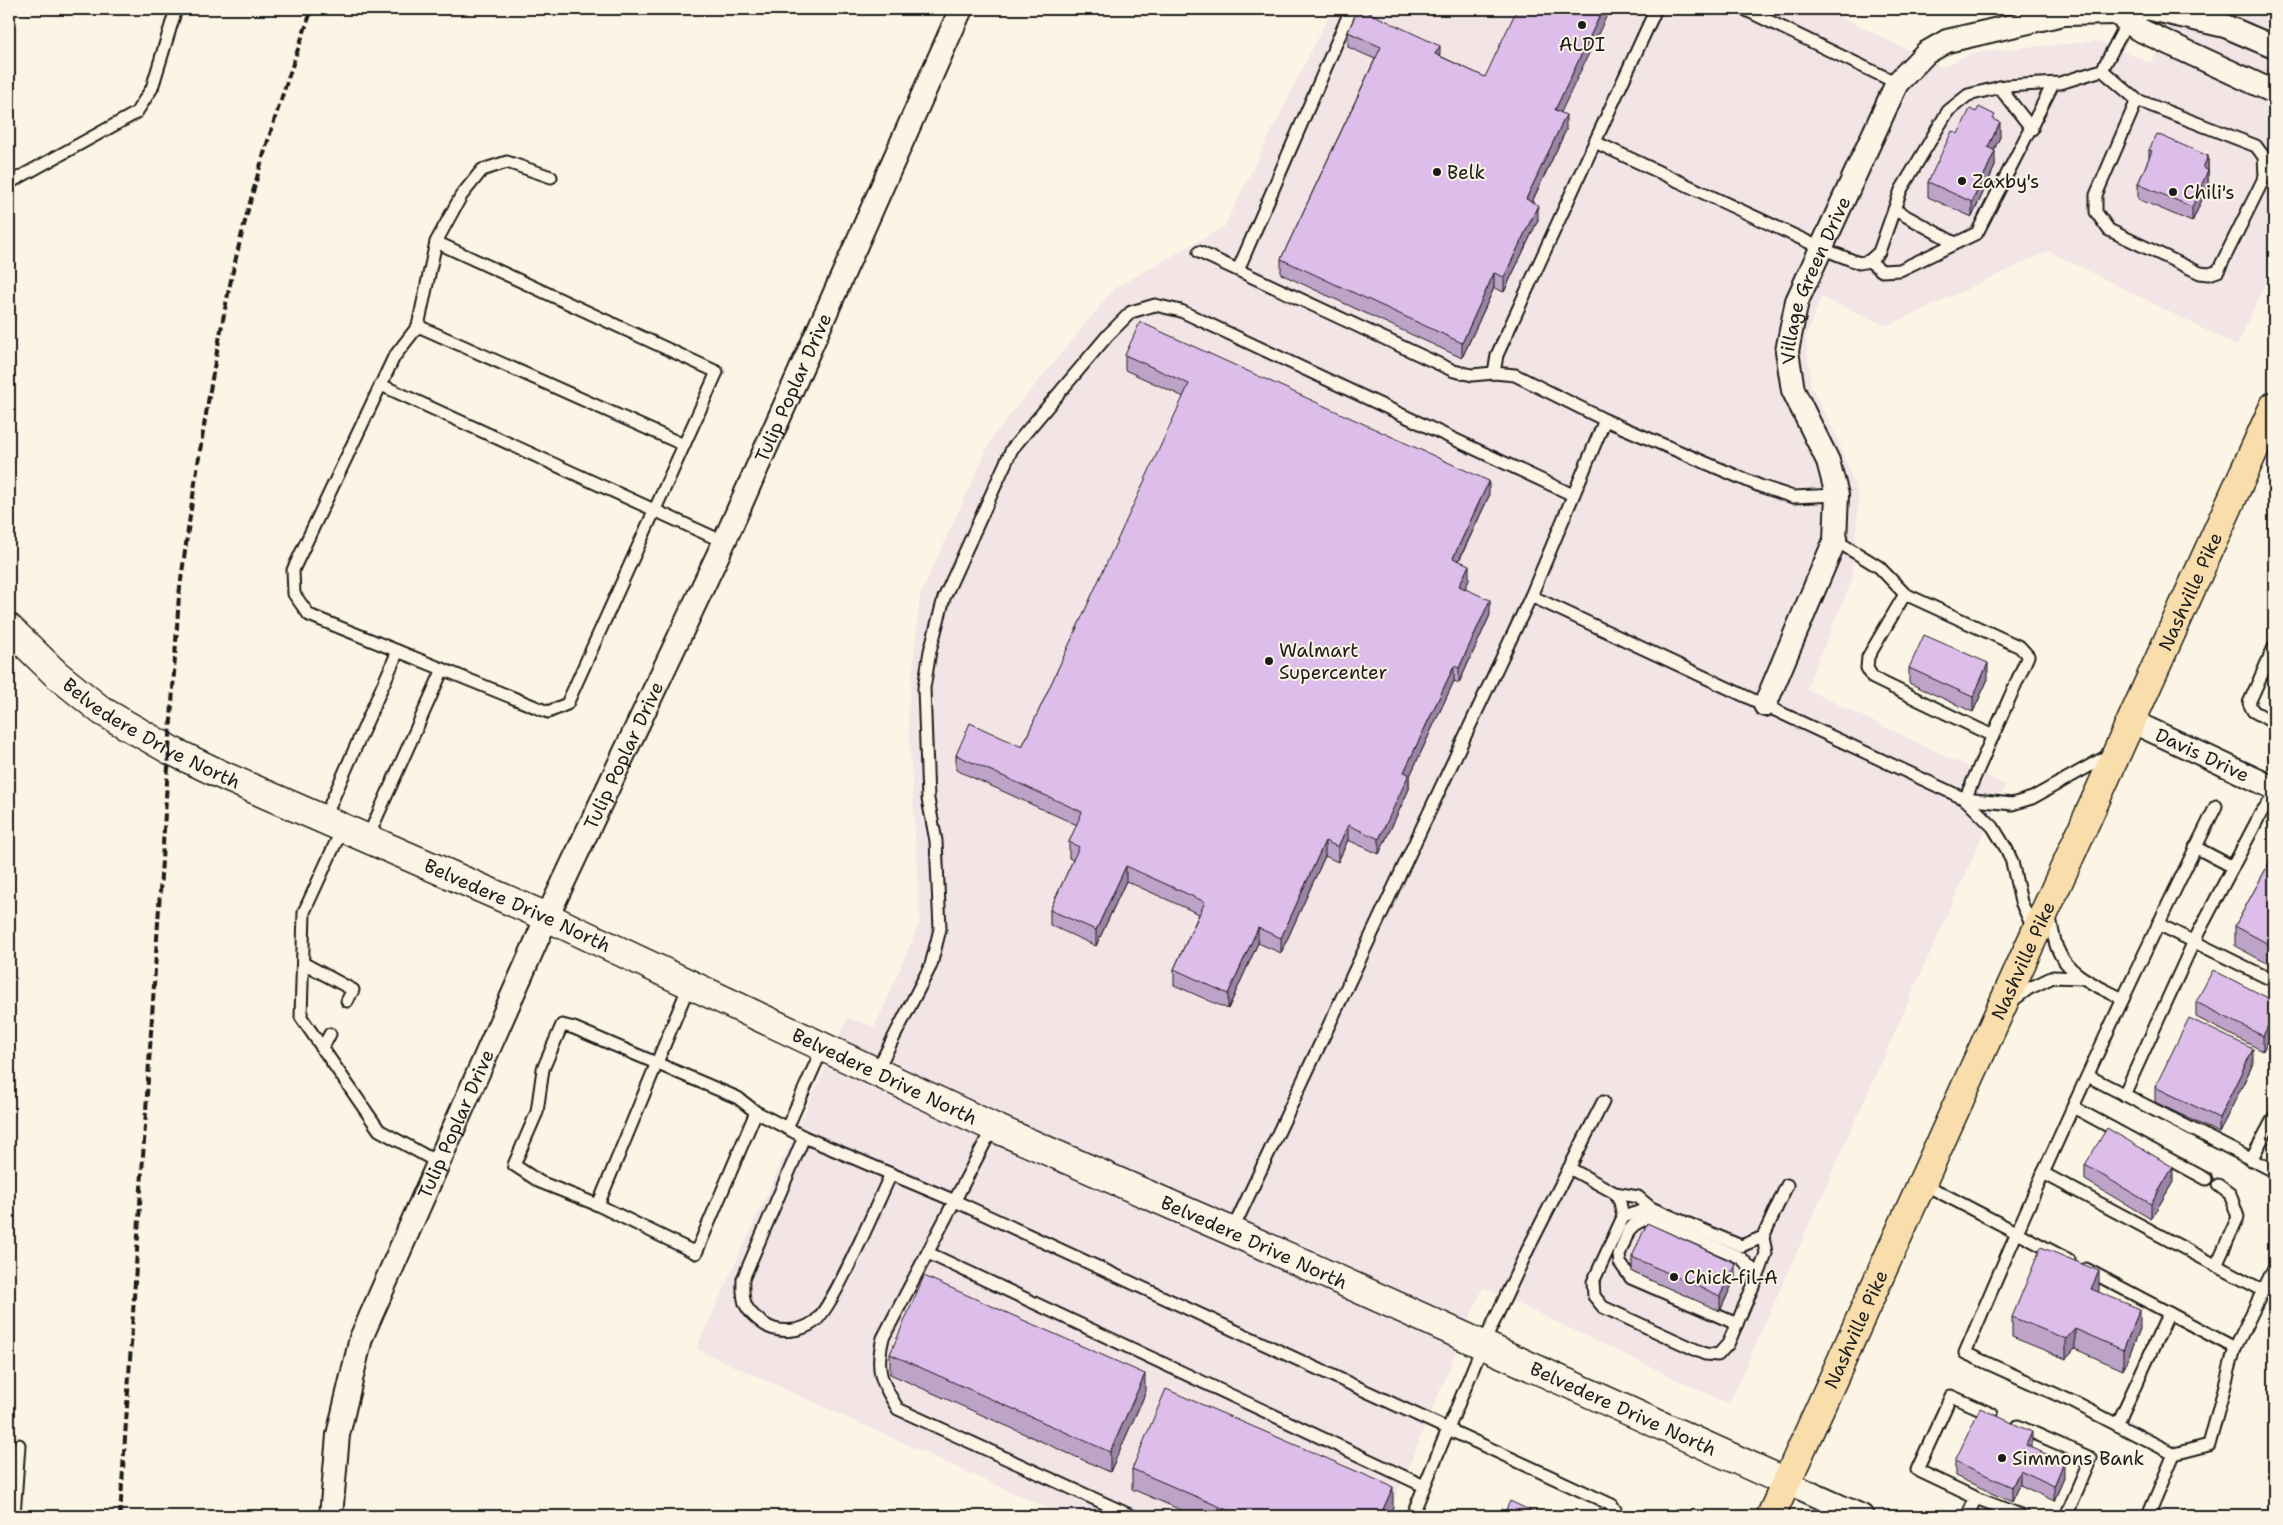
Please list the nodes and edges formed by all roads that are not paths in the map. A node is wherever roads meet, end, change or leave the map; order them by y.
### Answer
1 (176, 9) edge
2 (961, 9) edge
3 (1353, 9) edge
4 (1656, 9) edge
5 (1744, 9) edge
6 (2151, 9) edge
7 (2197, 9) edge
8 (2066, 11) edge
9 (2127, 13) edge
10 (2225, 26) junction
11 (2274, 47) edge
12 (2102, 70) junction
13 (1897, 83) junction
14 (2053, 84) junction
15 (1999, 87) junction
16 (2274, 92) edge
17 (2137, 100) junction
18 (2032, 129) junction
19 (1595, 142) junction
20 (551, 177) dead end
21 (9, 183) edge
22 (1895, 210) junction
23 (436, 242) junction
24 (1955, 243) junction
25 (1821, 248) junction
26 (1199, 252) dead end
27 (1869, 261) junction
28 (1238, 270) junction
29 (418, 326) junction
30 (1494, 373) junction
31 (382, 385) junction
32 (2274, 406) edge
33 (1605, 420) junction
34 (684, 445) junction
35 (1573, 495) junction
36 (1837, 495) junction
37 (654, 511) junction
38 (1835, 540) junction
39 (724, 542) junction
40 (1905, 594) junction
41 (1531, 596) junction
42 (9, 628) edge
43 (2274, 647) edge
44 (398, 651) junction
45 (443, 669) junction
46 (1765, 704) junction
47 (2131, 721) junction
48 (2274, 723) edge
49 (1993, 736) junction
50 (2117, 750) junction
51 (2274, 788) edge
52 (2274, 796) edge
53 (1965, 799) junction
54 (2216, 806) dead end
55 (344, 830) junction
56 (2195, 847) junction
57 (2234, 867) junction
58 (2047, 905) junction
59 (547, 917) junction
60 (2158, 924) junction
61 (2035, 932) junction
62 (2194, 941) junction
63 (303, 963) junction
64 (2081, 978) junction
65 (2274, 981) edge
66 (690, 983) junction
67 (2123, 999) junction
68 (347, 1000) dead end
69 (1999, 1012) junction
70 (330, 1034) dead end
71 (823, 1047) junction
72 (322, 1048) junction
73 (656, 1065) junction
74 (876, 1072) junction
75 (2088, 1076) junction
76 (2124, 1095) junction
77 (1603, 1102) dead end
78 (2073, 1107) junction
79 (756, 1112) junction
80 (2274, 1117) edge
81 (993, 1127) junction
82 (787, 1128) junction
83 (804, 1137) junction
84 (2251, 1160) junction
85 (437, 1162) junction
86 (1569, 1168) junction
87 (2274, 1172) edge
88 (2043, 1173) junction
89 (891, 1174) junction
90 (2206, 1179) dead end
91 (1921, 1183) junction
92 (1787, 1185) dead end
93 (2218, 1185) dead end
94 (1615, 1192) junction
95 (954, 1201) junction
96 (598, 1205) junction
97 (1652, 1208) junction
98 (1623, 1218) junction
99 (1232, 1231) junction
100 (2016, 1232) junction
101 (1763, 1237) junction
102 (928, 1253) junction
103 (2216, 1266) junction
104 (2274, 1268) edge
105 (1758, 1275) junction
106 (2264, 1291) junction
107 (2169, 1313) junction
108 (1737, 1324) junction
109 (1482, 1347) junction
110 (2235, 1348) junction
111 (2117, 1425) junction
112 (1448, 1429) junction
113 (19, 1445) dead end
114 (2174, 1454) junction
115 (1786, 1482) junction
116 (1424, 1486) junction
117 (1976, 1498) junction
118 (14, 1516) edge
119 (331, 1516) edge
120 (1132, 1516) edge
121 (1412, 1516) edge
122 (1619, 1516) edge
123 (1771, 1516) edge
124 (1862, 1516) edge
125 (1967, 1516) edge
126 (2023, 1516) edge
127 (2066, 1516) edge
128 (2148, 1516) edge

1 - 21 lane
2 - 39 street, Tulip Poplar Drive
3 - 28 lane
4 - 19 lane
5 - 13 lane
6 - 10 street
7 - 10 street
8 - 9 street, Village Green Drive
8 - 13 street, Village Green Drive
9 - 12 lane
9 - 16 street
10 - 11 street
12 - 14 lane
12 - 17 lane
13 - 25 street, Village Green Drive
14 - 15 lane
14 - 18 lane
15 - 18 lane
15 - 22 lane
17 - 17 lane
18 - 24 lane
19 - 25 lane
19 - 30 lane
20 - 23 lane
22 - 24 lane
22 - 27 lane
23 - 29 lane
23 - 34 lane
24 - 27 lane
25 - 27 lane
25 - 36 street, Village Green Drive
26 - 28 lane
28 - 30 lane
29 - 31 lane
29 - 34 lane
30 - 33 lane
31 - 37 lane
31 - 44 lane
32 - 47 main road, Nashville Pike
33 - 35 lane
33 - 36 lane
34 - 37 lane
35 - 41 lane
35 - 74 lane
36 - 38 street, Village Green Drive
37 - 39 lane
37 - 45 lane
38 - 40 lane
38 - 46 street, Village Green Drive
39 - 59 street, Tulip Poplar Drive
40 - 49 lane
40 - 49 lane
41 - 46 lane
41 - 99 lane
42 - 55 street, Belvedere Drive North
43 - 48 lane
44 - 45 lane
44 - 55 lane
45 - 55 lane
46 - 53 lane
47 - 50 main road, Nashville Pike
47 - 51 street, Davis Drive
49 - 53 lane
50 - 53 lane
50 - 58 main road, Nashville Pike
52 - 57 lane
53 - 61 lane
54 - 56 lane
55 - 59 street, Belvedere Drive North
55 - 63 lane
56 - 57 lane
56 - 60 lane
57 - 62 lane
58 - 61 main road, Nashville Pike
58 - 64 lane
59 - 66 street, Belvedere Drive North
59 - 85 street, Tulip Poplar Drive
60 - 62 lane
60 - 67 lane
61 - 69 main road, Nashville Pike
62 - 65 lane
62 - 76 lane
63 - 68 lane
63 - 72 lane
64 - 67 lane
64 - 69 lane
66 - 71 street, Belvedere Drive North
66 - 73 lane
67 - 75 lane
69 - 91 main road, Nashville Pike
70 - 72 lane
71 - 74 street, Belvedere Drive North
71 - 82 lane
72 - 85 lane
73 - 79 lane
73 - 96 lane
73 - 96 lane
74 - 81 street, Belvedere Drive North
75 - 76 lane
75 - 78 lane
76 - 84 lane
77 - 86 lane
78 - 88 lane
78 - 90 lane
79 - 82 lane
79 - 96 lane
80 - 84 lane
81 - 95 lane
81 - 99 street, Belvedere Drive North
82 - 83 lane
83 - 89 lane
83 - 89 lane
84 - 87 lane
85 - 119 street, Tulip Poplar Drive
86 - 94 lane
86 - 109 lane
88 - 100 lane
88 - 103 lane
89 - 95 lane
91 - 100 lane
91 - 115 main road, Nashville Pike
92 - 101 lane
93 - 103 lane
94 - 97 lane
94 - 98 lane
95 - 102 lane
95 - 112 lane
97 - 98 lane
97 - 101 lane
98 - 108 lane
99 - 109 street, Belvedere Drive North
100 - 107 lane
100 - 111 lane
101 - 105 lane
102 - 116 lane
102 - 120 lane
103 - 106 lane
104 - 106 lane
105 - 108 lane
105 - 108 lane
106 - 110 lane
107 - 110 lane
107 - 111 lane
109 - 112 lane
109 - 115 street, Belvedere Drive North
110 - 114 lane
111 - 114 lane
112 - 116 lane
112 - 122 lane
113 - 118 lane
114 - 128 lane
115 - 123 main road, Nashville Pike
115 - 124 street
116 - 121 lane
117 - 125 lane
117 - 126 lane
117 - 127 lane

